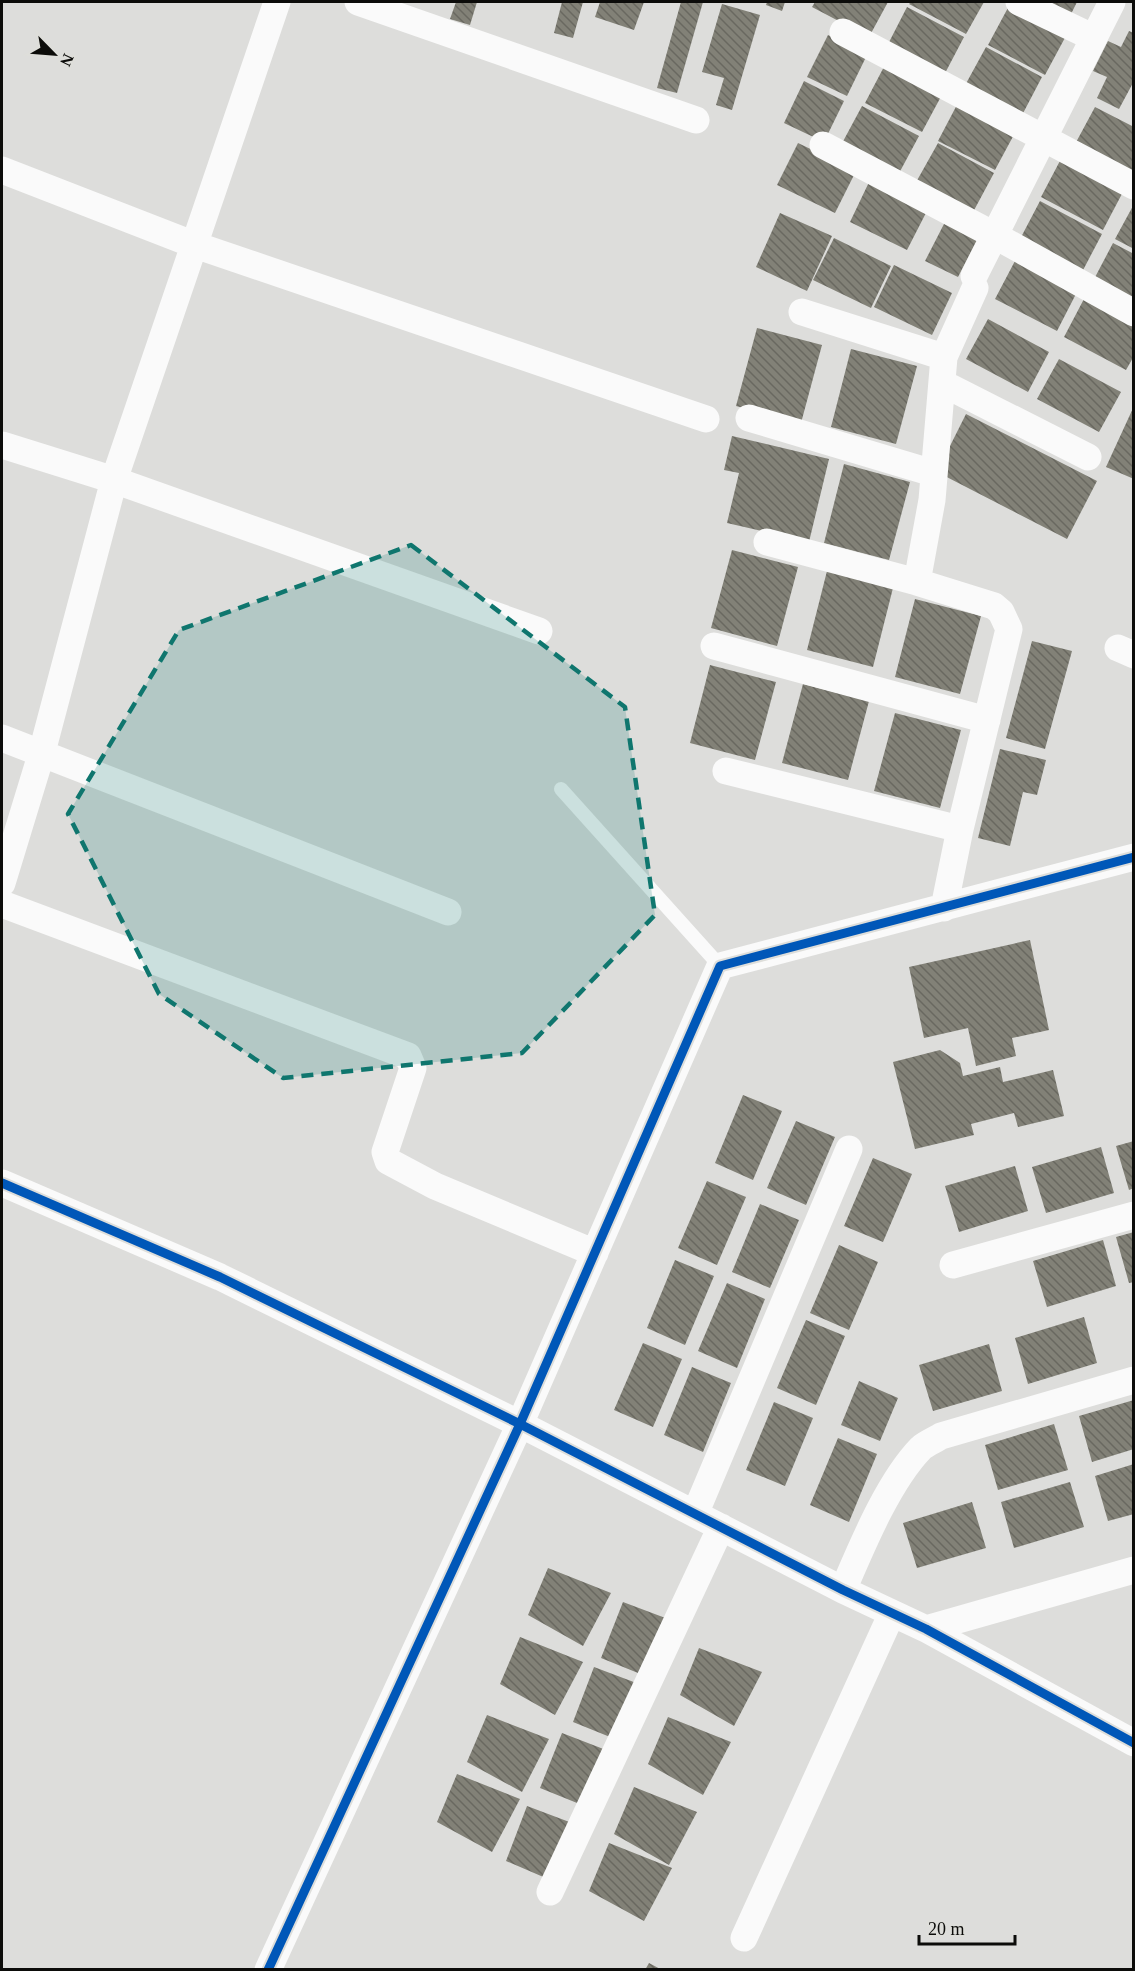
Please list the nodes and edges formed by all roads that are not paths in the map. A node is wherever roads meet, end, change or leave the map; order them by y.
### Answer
1 (277, 2) edge
2 (358, 2) edge
3 (1019, 2) edge
4 (1112, 2) edge
5 (843, 32) dead end
6 (1094, 38) junction
7 (696, 120) dead end
8 (1043, 138) junction
9 (823, 145) dead end
10 (2, 170) edge
11 (1134, 186) edge
12 (994, 235) junction
13 (195, 245) junction
14 (802, 312) dead end
15 (1134, 313) edge
16 (943, 370) junction
17 (749, 418) dead end
18 (706, 419) dead end
19 (2, 445) edge
20 (1088, 457) dead end
21 (933, 472) junction
22 (114, 480) junction
23 (767, 542) dead end
24 (917, 582) junction
25 (539, 631) dead end
26 (714, 646) dead end
27 (987, 720) junction
28 (2, 738) edge
29 (42, 752) junction
30 (726, 771) dead end
31 (561, 789) dead end
32 (960, 829) junction
33 (1134, 856) edge
34 (2, 883) edge
35 (2, 904) edge
36 (944, 908) junction
37 (448, 912) dead end
38 (720, 966) junction
39 (849, 1149) dead end
40 (2, 1183) edge
41 (1134, 1215) edge
42 (595, 1253) junction
43 (953, 1264) dead end
44 (1134, 1380) edge
45 (520, 1424) junction
46 (695, 1514) junction
47 (721, 1527) junction
48 (1134, 1570) edge
49 (843, 1590) junction
50 (892, 1613) junction
51 (926, 1629) junction
52 (1134, 1743) edge
53 (550, 1892) dead end
54 (744, 1938) dead end
55 (268, 1970) edge

1 - 13 street
2 - 7 street
3 - 6 street
4 - 6 street
5 - 8 street
6 - 8 street
8 - 11 street
8 - 12 street
9 - 12 street
10 - 13 street
12 - 15 street
12 - 16 street
13 - 18 street
13 - 22 street
14 - 16 street
16 - 20 street
16 - 21 street
17 - 21 street
19 - 22 street
21 - 24 street
22 - 25 street
22 - 29 street
23 - 24 street
24 - 27 street
26 - 27 street
27 - 32 street
28 - 29 street
29 - 34 street
29 - 37 street
30 - 32 street
31 - 38 lane
32 - 36 street
33 - 36 street
35 - 42 street
36 - 38 street
38 - 42 street
39 - 46 street
40 - 45 street
41 - 43 street
42 - 45 street
44 - 49 street
45 - 46 street
45 - 55 street
46 - 47 street
47 - 49 street
47 - 53 street
48 - 51 street
49 - 50 street
50 - 51 street
50 - 54 street
51 - 52 street

